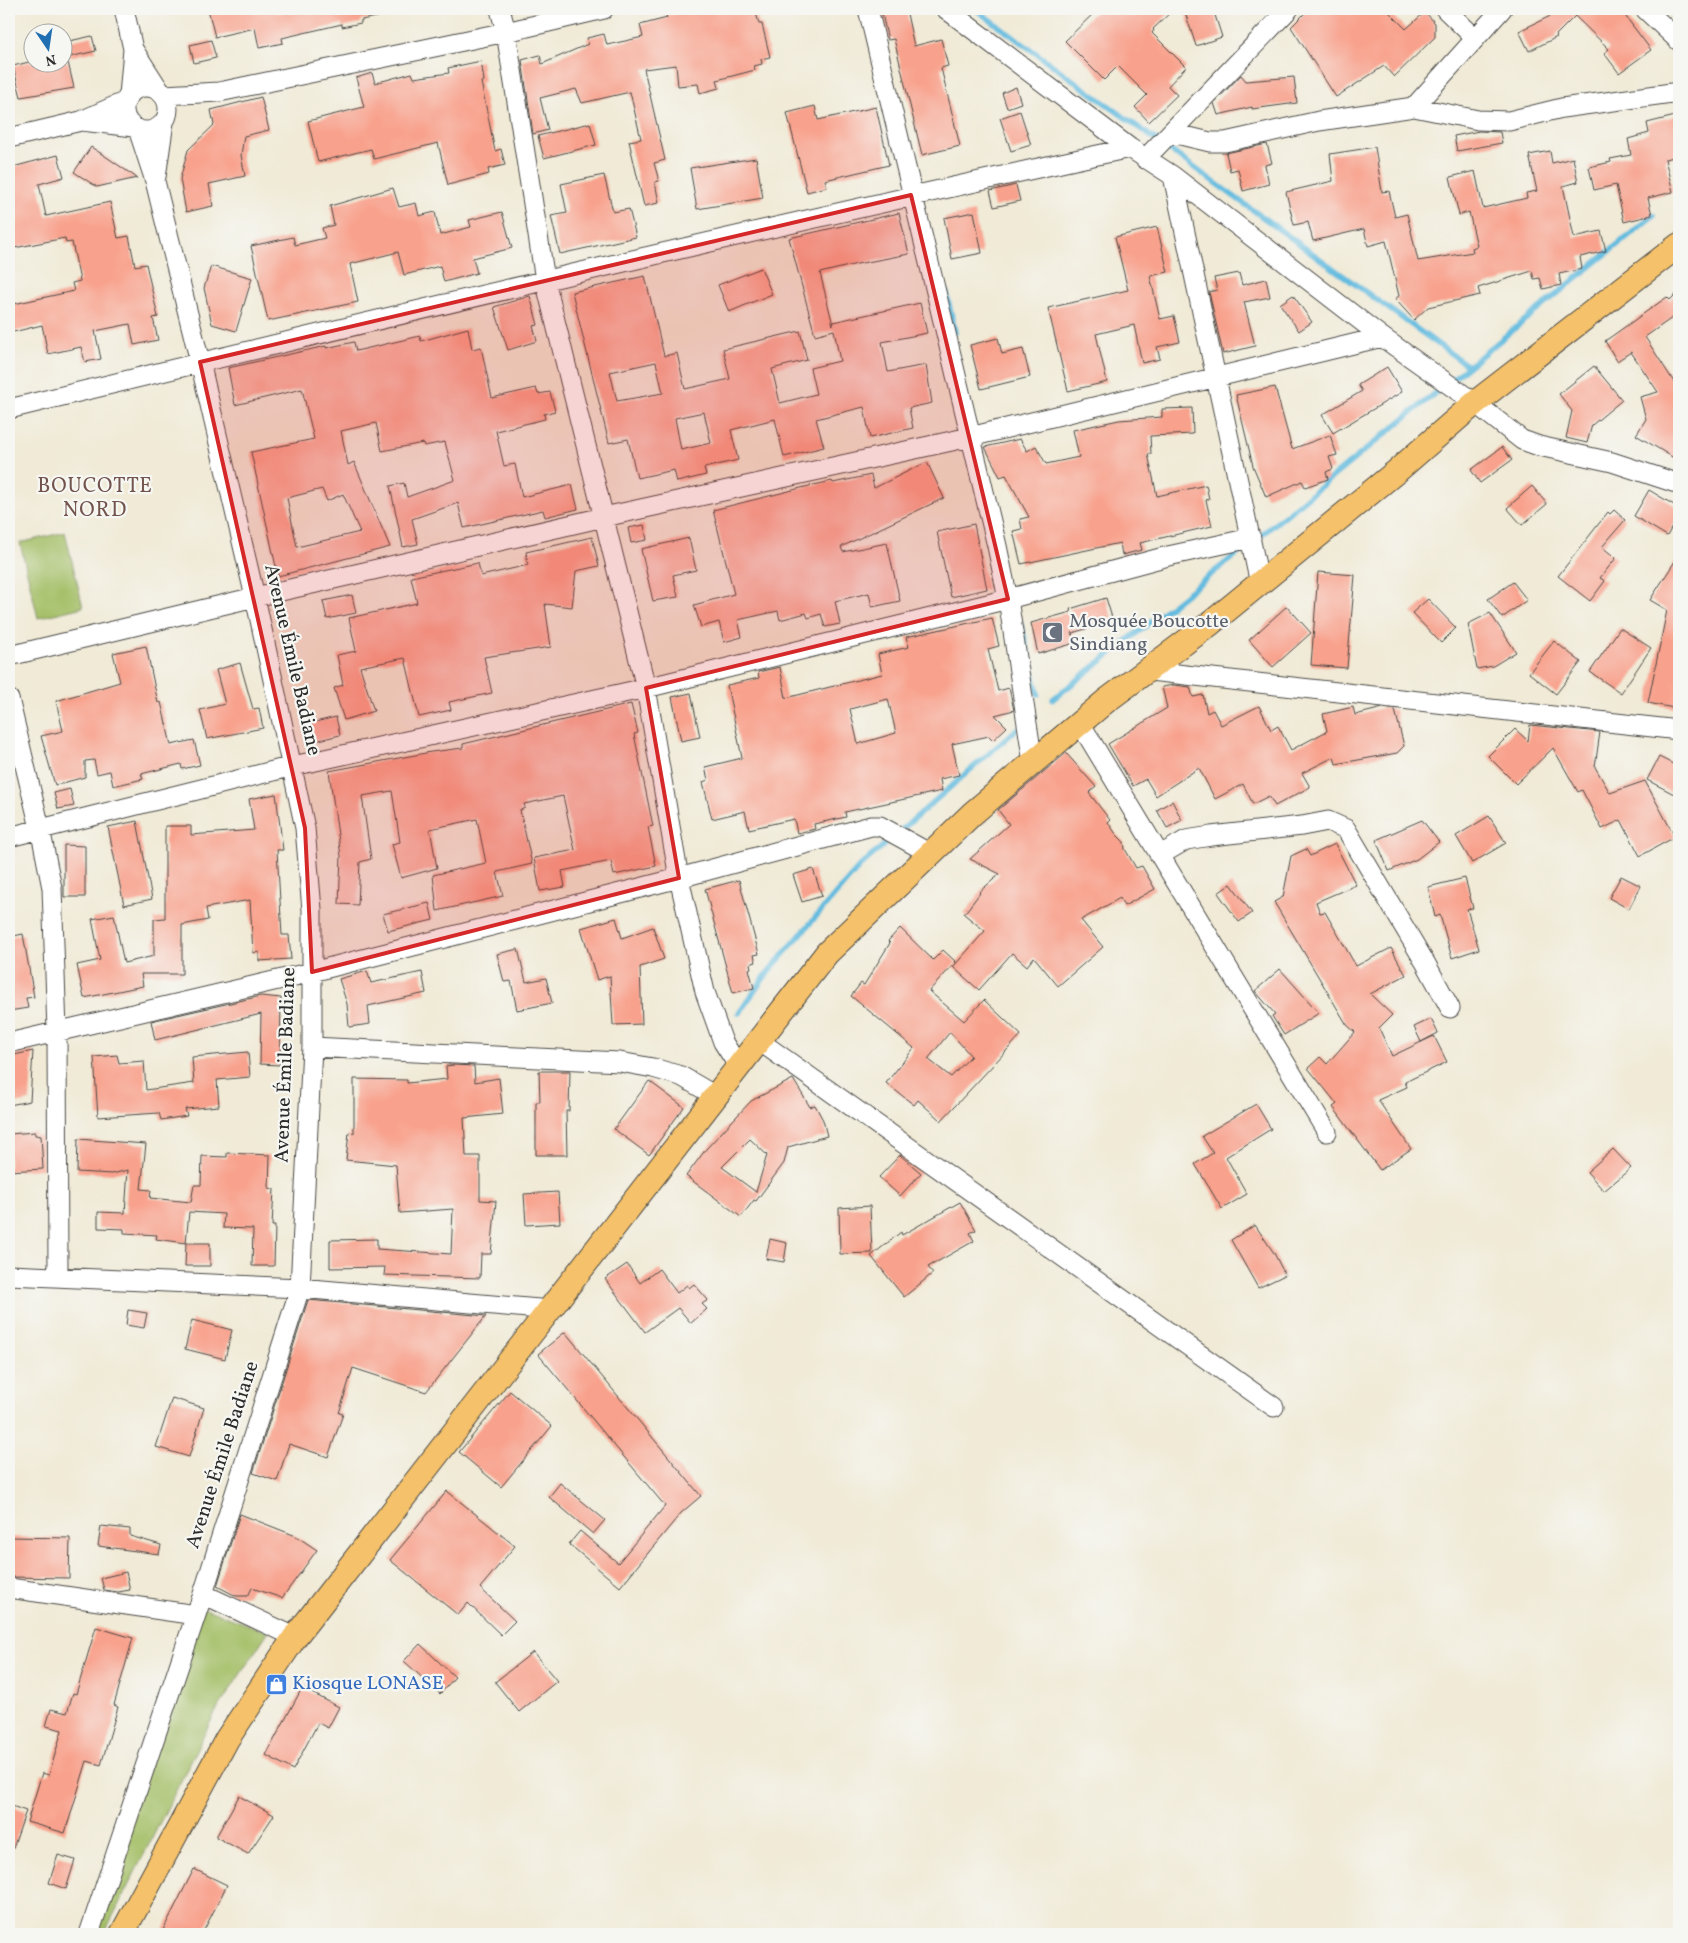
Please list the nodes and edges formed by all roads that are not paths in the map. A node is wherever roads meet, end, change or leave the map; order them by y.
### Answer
1 (124, 9) edge
2 (500, 9) edge
3 (604, 9) edge
4 (868, 9) edge
5 (946, 9) edge
6 (1289, 9) edge
7 (1445, 9) edge
8 (1502, 9) edge
9 (1645, 9) edge
10 (506, 32) junction
11 (1475, 38) junction
12 (1679, 41) edge
13 (133, 49) junction
14 (219, 92) junction
15 (1679, 92) edge
16 (162, 93) junction
17 (128, 99) junction
18 (1414, 107) junction
19 (166, 119) junction
20 (81, 121) junction
21 (136, 128) junction
22 (1172, 133) junction
23 (9, 138) edge
24 (1130, 148) junction
25 (1145, 159) junction
26 (1173, 176) junction
27 (156, 181) junction
28 (911, 195) junction
29 (1679, 245) edge
30 (546, 280) junction
31 (1382, 337) junction
32 (200, 362) junction
33 (1215, 376) junction
34 (1475, 403) junction
35 (9, 409) edge
36 (970, 437) junction
37 (1679, 484) edge
38 (604, 517) junction
39 (1251, 538) junction
40 (1260, 584) junction
41 (255, 597) junction
42 (1008, 599) junction
43 (9, 656) edge
44 (1150, 671) junction
45 (646, 688) junction
46 (9, 699) edge
47 (1080, 723) junction
48 (1679, 730) edge
49 (1033, 763) junction
50 (293, 766) junction
51 (40, 828) junction
52 (9, 837) edge
53 (929, 853) junction
54 (1162, 854) junction
55 (679, 878) junction
56 (312, 972) junction
57 (1450, 1008) dead end
58 (57, 1031) junction
59 (758, 1040) junction
60 (9, 1043) edge
61 (312, 1047) junction
62 (738, 1067) junction
63 (717, 1097) junction
64 (1328, 1132) dead end
65 (9, 1275) edge
66 (58, 1276) junction
67 (300, 1288) junction
68 (551, 1310) junction
69 (1274, 1407) dead end
70 (9, 1588) edge
71 (202, 1594) junction
72 (196, 1615) junction
73 (295, 1637) junction
74 (141, 1896) junction
75 (89, 1934) edge
76 (109, 1934) edge
77 (122, 1934) edge

1 - 13 street
2 - 10 street
3 - 10 street
4 - 28 street
5 - 24 street
6 - 22 street
7 - 11 street
8 - 11 street
9 - 12 street
10 - 14 street
10 - 30 street
11 - 18 street
13 - 16 street
13 - 17 street
14 - 16 street
14 - 19 street
15 - 18 street
16 - 17 street
16 - 19 street
17 - 20 street
17 - 21 street
18 - 22 street
19 - 21 street
19 - 27 street
20 - 21 street
20 - 23 street
21 - 27 street, Avenue Émile Badiane
22 - 25 street
24 - 25 street
24 - 28 street
25 - 26 street
26 - 31 street
26 - 33 street
27 - 32 street, Avenue Émile Badiane
28 - 30 street
28 - 36 street
29 - 34 main road
30 - 32 street
30 - 38 street
31 - 33 street
31 - 34 street
32 - 35 street
32 - 41 street, Avenue Émile Badiane
33 - 36 street
33 - 39 street
34 - 37 street
34 - 40 main road
36 - 38 street
36 - 42 street
38 - 41 street
38 - 45 street
39 - 40 street
39 - 42 street
40 - 44 main road
41 - 43 street
41 - 50 street, Avenue Émile Badiane
42 - 45 street
42 - 49 street
44 - 47 main road
44 - 48 street
45 - 50 street
45 - 55 street
46 - 51 street
47 - 49 main road
47 - 54 street
49 - 53 main road
50 - 51 street
50 - 56 street, Avenue Émile Badiane
51 - 52 street
51 - 58 street
53 - 55 street
53 - 59 main road
54 - 57 street
54 - 64 street
55 - 56 street
55 - 62 street
56 - 58 street
56 - 61 street, Avenue Émile Badiane
58 - 60 street
58 - 66 street
59 - 62 main road
59 - 69 street
61 - 63 street
61 - 67 street, Avenue Émile Badiane
62 - 63 main road
63 - 68 main road
65 - 66 street
66 - 67 street
67 - 68 street
67 - 71 street, Avenue Émile Badiane
68 - 73 main road
70 - 72 street
71 - 72 street, Avenue Émile Badiane
71 - 73 street
72 - 75 street, Avenue Émile Badiane
73 - 74 main road
74 - 76 main road
74 - 77 main road

